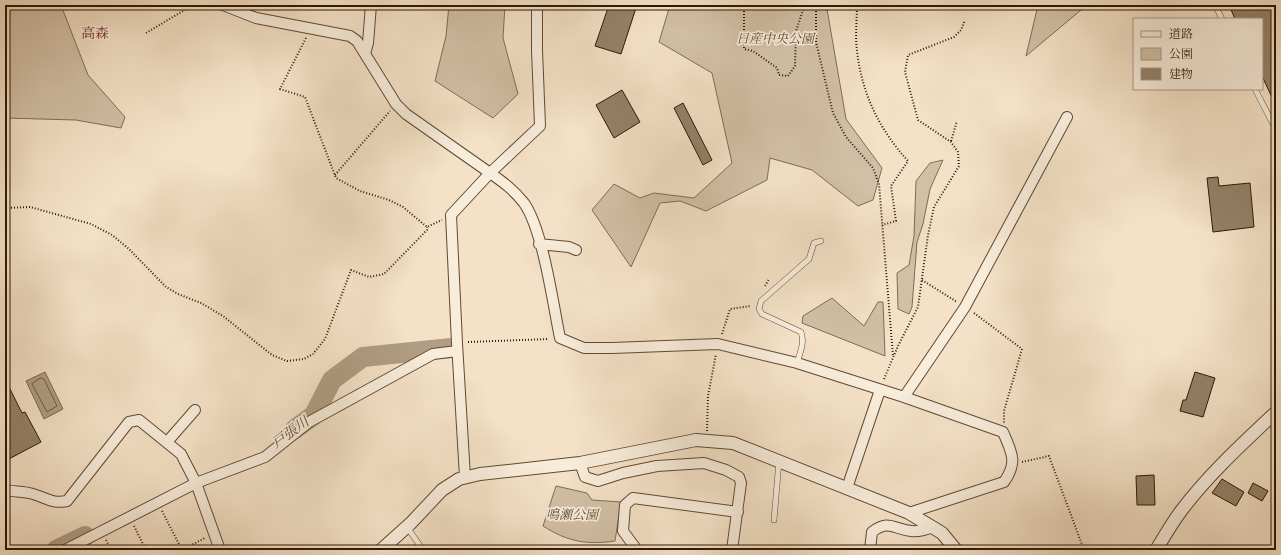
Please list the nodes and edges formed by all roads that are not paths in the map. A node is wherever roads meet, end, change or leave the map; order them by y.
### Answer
1 (223, 5) edge
2 (371, 5) edge
3 (537, 5) edge
4 (1216, 5) edge
5 (1222, 18) edge
6 (365, 54) junction
7 (1256, 90) edge
8 (1067, 117) dead end
9 (1276, 130) edge
10 (490, 173) junction
11 (822, 241) dead end
12 (539, 244) junction
13 (576, 250) dead end
14 (457, 347) junction
15 (797, 363) junction
16 (880, 390) junction
17 (904, 397) junction
18 (195, 410) dead end
19 (1276, 412) edge
20 (167, 442) junction
21 (779, 461) junction
22 (580, 463) junction
23 (465, 477) junction
24 (196, 483) junction
25 (847, 488) junction
26 (5, 490) edge
27 (738, 512) junction
28 (909, 513) junction
29 (774, 520) dead end
30 (407, 527) junction
31 (933, 527) junction
32 (65, 550) edge
33 (220, 550) edge
34 (380, 550) edge
35 (423, 550) edge
36 (637, 550) edge
37 (732, 550) edge
38 (870, 550) edge
39 (956, 550) edge
40 (1156, 550) edge

1 - 6 street
2 - 6 street
3 - 10 street
4 - 5 lane
6 - 10 street
7 - 9 lane
8 - 17 street
10 - 12 street
10 - 14 street
11 - 15 lane
12 - 13 street
12 - 15 street
14 - 23 street
14 - 24 street
15 - 16 street
16 - 17 street
16 - 25 street
17 - 28 street
18 - 20 street
19 - 40 street
20 - 24 street
20 - 26 street
21 - 22 street
21 - 25 street
21 - 29 lane
22 - 23 street
22 - 27 street
23 - 30 street
24 - 32 street
24 - 33 street
25 - 28 street
27 - 36 street
27 - 37 street
28 - 31 street
30 - 34 street
30 - 35 lane
31 - 38 street
31 - 39 street

